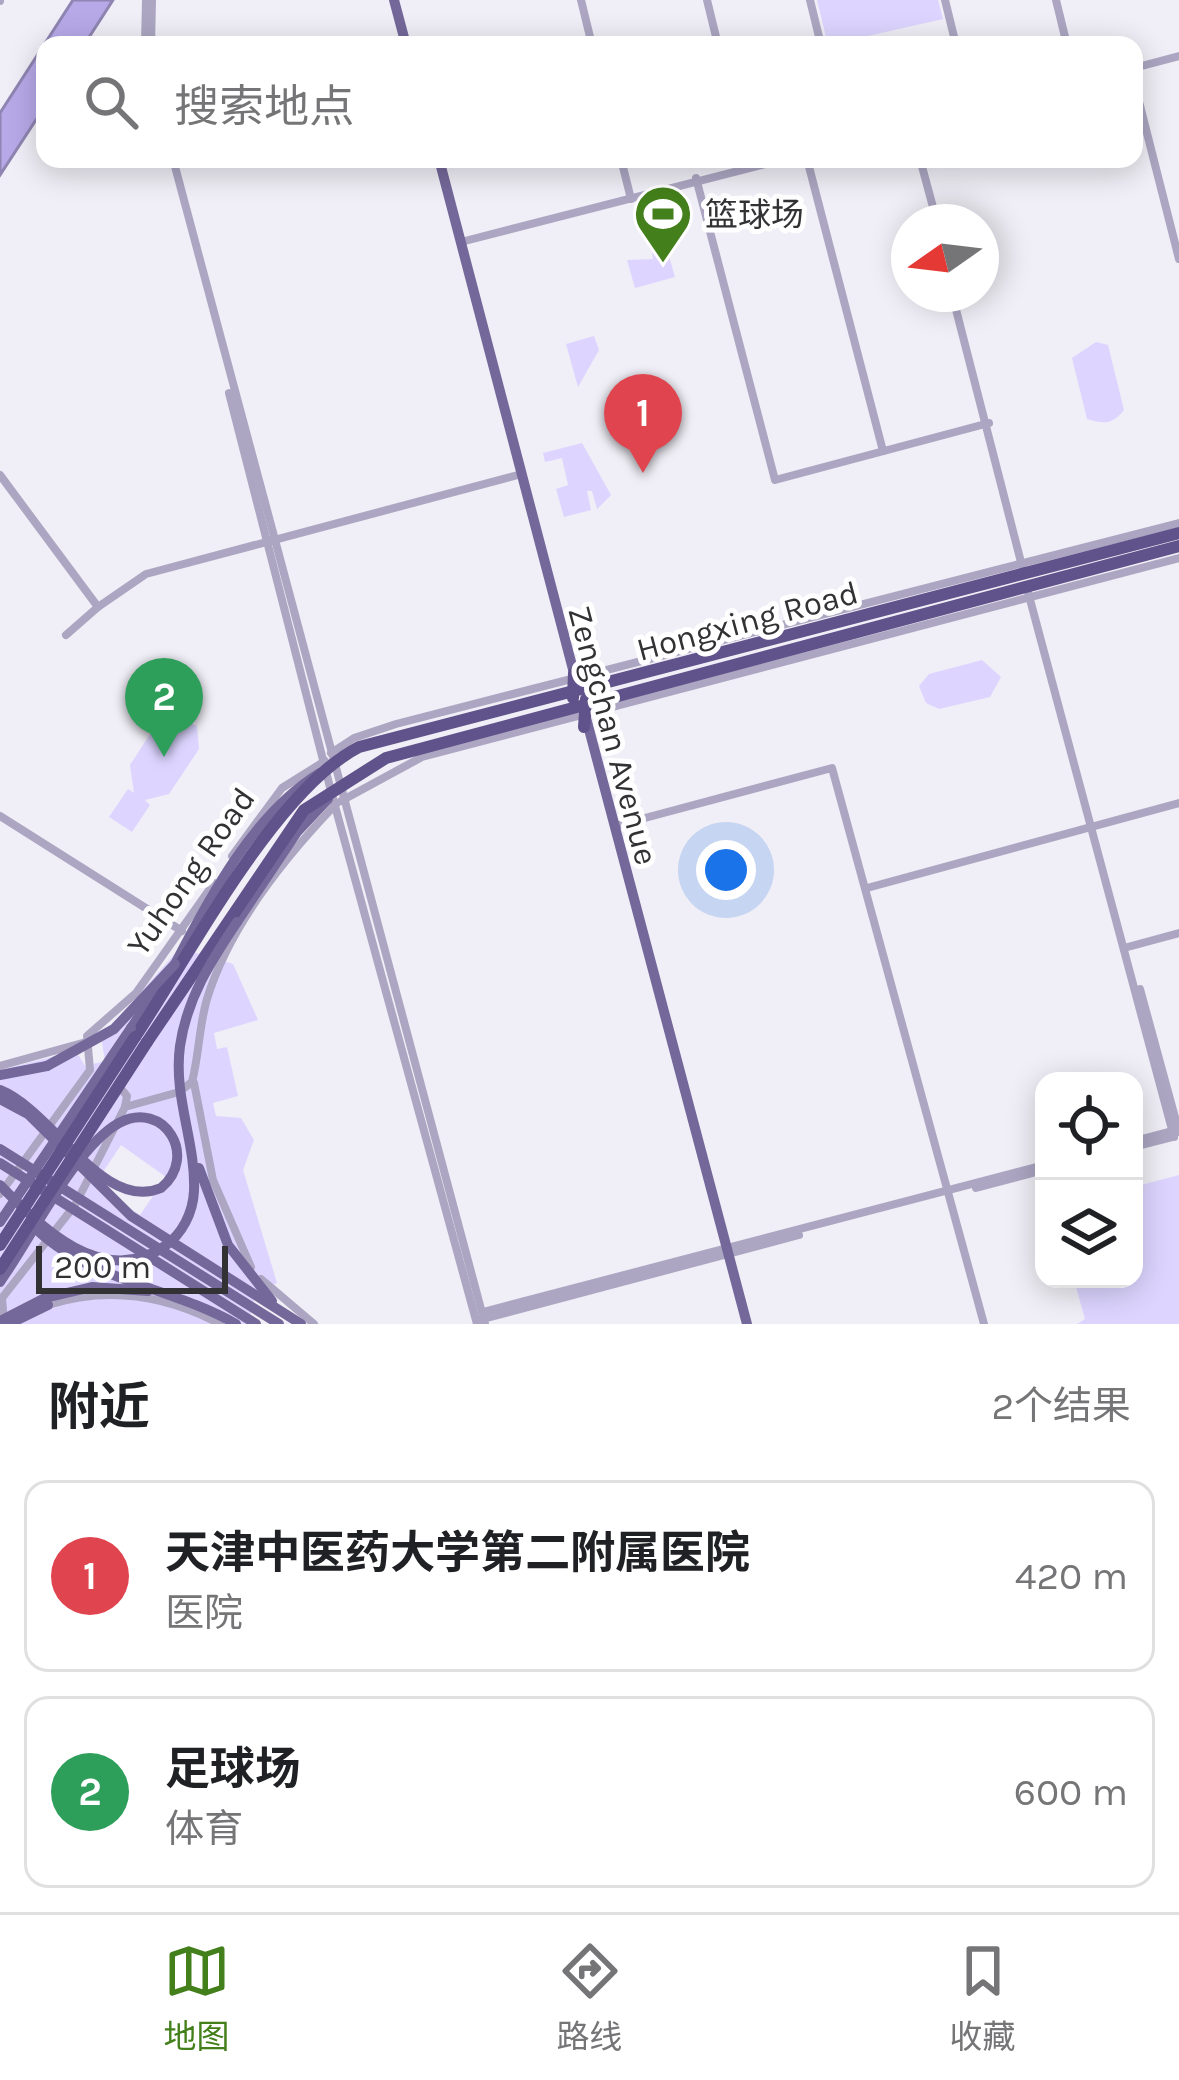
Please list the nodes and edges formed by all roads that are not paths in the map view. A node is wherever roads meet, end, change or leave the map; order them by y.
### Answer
1 (149, 0) edge
2 (396, 0) edge
3 (581, 0) edge
4 (706, 0) edge
5 (810, 0) edge
6 (944, 0) edge
7 (1056, 0) edge
8 (148, 36) edge
9 (406, 36) edge
10 (590, 36) edge
11 (716, 36) edge
12 (819, 36) edge
13 (954, 36) edge
14 (1065, 36) edge
15 (1179, 54) edge
16 (1143, 64) edge
17 (1143, 101) edge
18 (1143, 118) edge
19 (173, 168) edge
20 (441, 168) edge
21 (623, 168) edge
22 (736, 168) edge
23 (809, 168) edge
24 (921, 168) edge
25 (697, 180) junction
26 (630, 197) junction
27 (930, 204) edge
28 (461, 236) junction
29 (1179, 242) edge
30 (1179, 260) edge
31 (959, 312) edge
32 (988, 423) junction
33 (883, 451) junction
34 (520, 474) junction
35 (0, 475) edge
36 (3, 492) edge
37 (1179, 523) edge
38 (1179, 533) edge
39 (270, 540) junction
40 (1179, 546) edge
41 (1179, 558) edge
42 (1028, 579) junction
43 (98, 607) junction
44 (66, 635) dead end
45 (580, 696) junction
46 (557, 705) junction
47 (328, 764) junction
48 (337, 796) junction
49 (1179, 803) edge
50 (0, 815) edge
51 (1094, 826) junction
52 (612, 827) junction
53 (265, 851) junction
54 (867, 888) junction
55 (182, 931) junction
56 (1179, 933) edge
57 (1126, 947) junction
58 (213, 960) junction
59 (175, 964) junction
60 (84, 1040) junction
61 (1, 1069) edge
62 (94, 1072) junction
63 (194, 1077) junction
64 (182, 1090) junction
65 (125, 1091) junction
66 (0, 1095) edge
67 (194, 1101) junction
68 (125, 1107) junction
69 (1177, 1132) edge
70 (1143, 1141) edge
71 (0, 1149) edge
72 (0, 1163) edge
73 (1035, 1169) edge
74 (0, 1189) edge
75 (948, 1192) junction
76 (0, 1222) edge
77 (0, 1245) edge
78 (726, 1251) junction
79 (0, 1269) edge
80 (3, 1288) edge
81 (193, 1302) junction
82 (48, 1305) joint
83 (480, 1319) edge
84 (5, 1320) edge
85 (299, 1323) edge
86 (220, 1324) edge
87 (236, 1324) edge
88 (256, 1324) edge
89 (279, 1324) edge
90 (314, 1324) edge
91 (746, 1324) edge
92 (984, 1324) edge

1 - 8 street
2 - 9 main road
3 - 10 street
4 - 11 street
5 - 12 street
6 - 13 street
7 - 14 street
15 - 16 street
17 - 29 street
18 - 30 street
19 - 39 street
20 - 28 main road
21 - 26 street
22 - 25 street
23 - 33 street
24 - 27 street
25 - 26 street
25 - 33 street
26 - 28 street
28 - 34 main road
31 - 32 street
32 - 33 street
32 - 42 street
34 - 39 street
34 - 45 main road, Zengchan Avenue
35 - 36 street
36 - 43 street
37 - 42 street
38 - 42 highway, Hongxing Road
39 - 43 street
39 - 47 street
40 - 42 highway, Hongxing Road
41 - 42 street
42 - 45 highway, Hongxing Road
42 - 45 street
42 - 51 street
43 - 44 street
45 - 46 highway
45 - 47 street
45 - 48 street
45 - 52 main road, Zengchan Avenue
46 - 47 highway
46 - 48 highway
47 - 48 street
47 - 53 highway, Yuhong Road
47 - 55 street, Yuhong Road
48 - 53 highway, Yuhong Road
48 - 63 street
48 - 83 street
49 - 51 street
50 - 55 street
51 - 54 street
51 - 57 street
52 - 54 street
52 - 78 main road, Zengchan Avenue
53 - 58 main road, bridge
53 - 59 main road
53 - 77 highway, Yuhong Road, bridge
53 - 79 highway, Yuhong Road, bridge
54 - 75 street
55 - 60 street, Yuhong Road
56 - 57 street
57 - 69 street
58 - 74 main road, bridge
58 - 85 main road, bridge
59 - 61 main road, bridge
59 - 76 main road, bridge
60 - 61 street, Yuhong Road
60 - 62 street
62 - 65 street
62 - 74 street
63 - 64 street
63 - 67 street
64 - 65 street
64 - 67 street
64 - 68 street
65 - 68 street
66 - 80 main road, bridge
66 - 85 main road, bridge
67 - 90 street
68 - 80 street
69 - 70 street
71 - 89 main road, bridge
72 - 88 main road, bridge
73 - 75 street
74 - 81 main road, bridge
75 - 78 street
75 - 92 street
78 - 83 street
78 - 91 main road, Zengchan Avenue
80 - 84 street
81 - 84 main road, bridge
81 - 87 main road, bridge
82 - 84 main road
82 - 86 street

